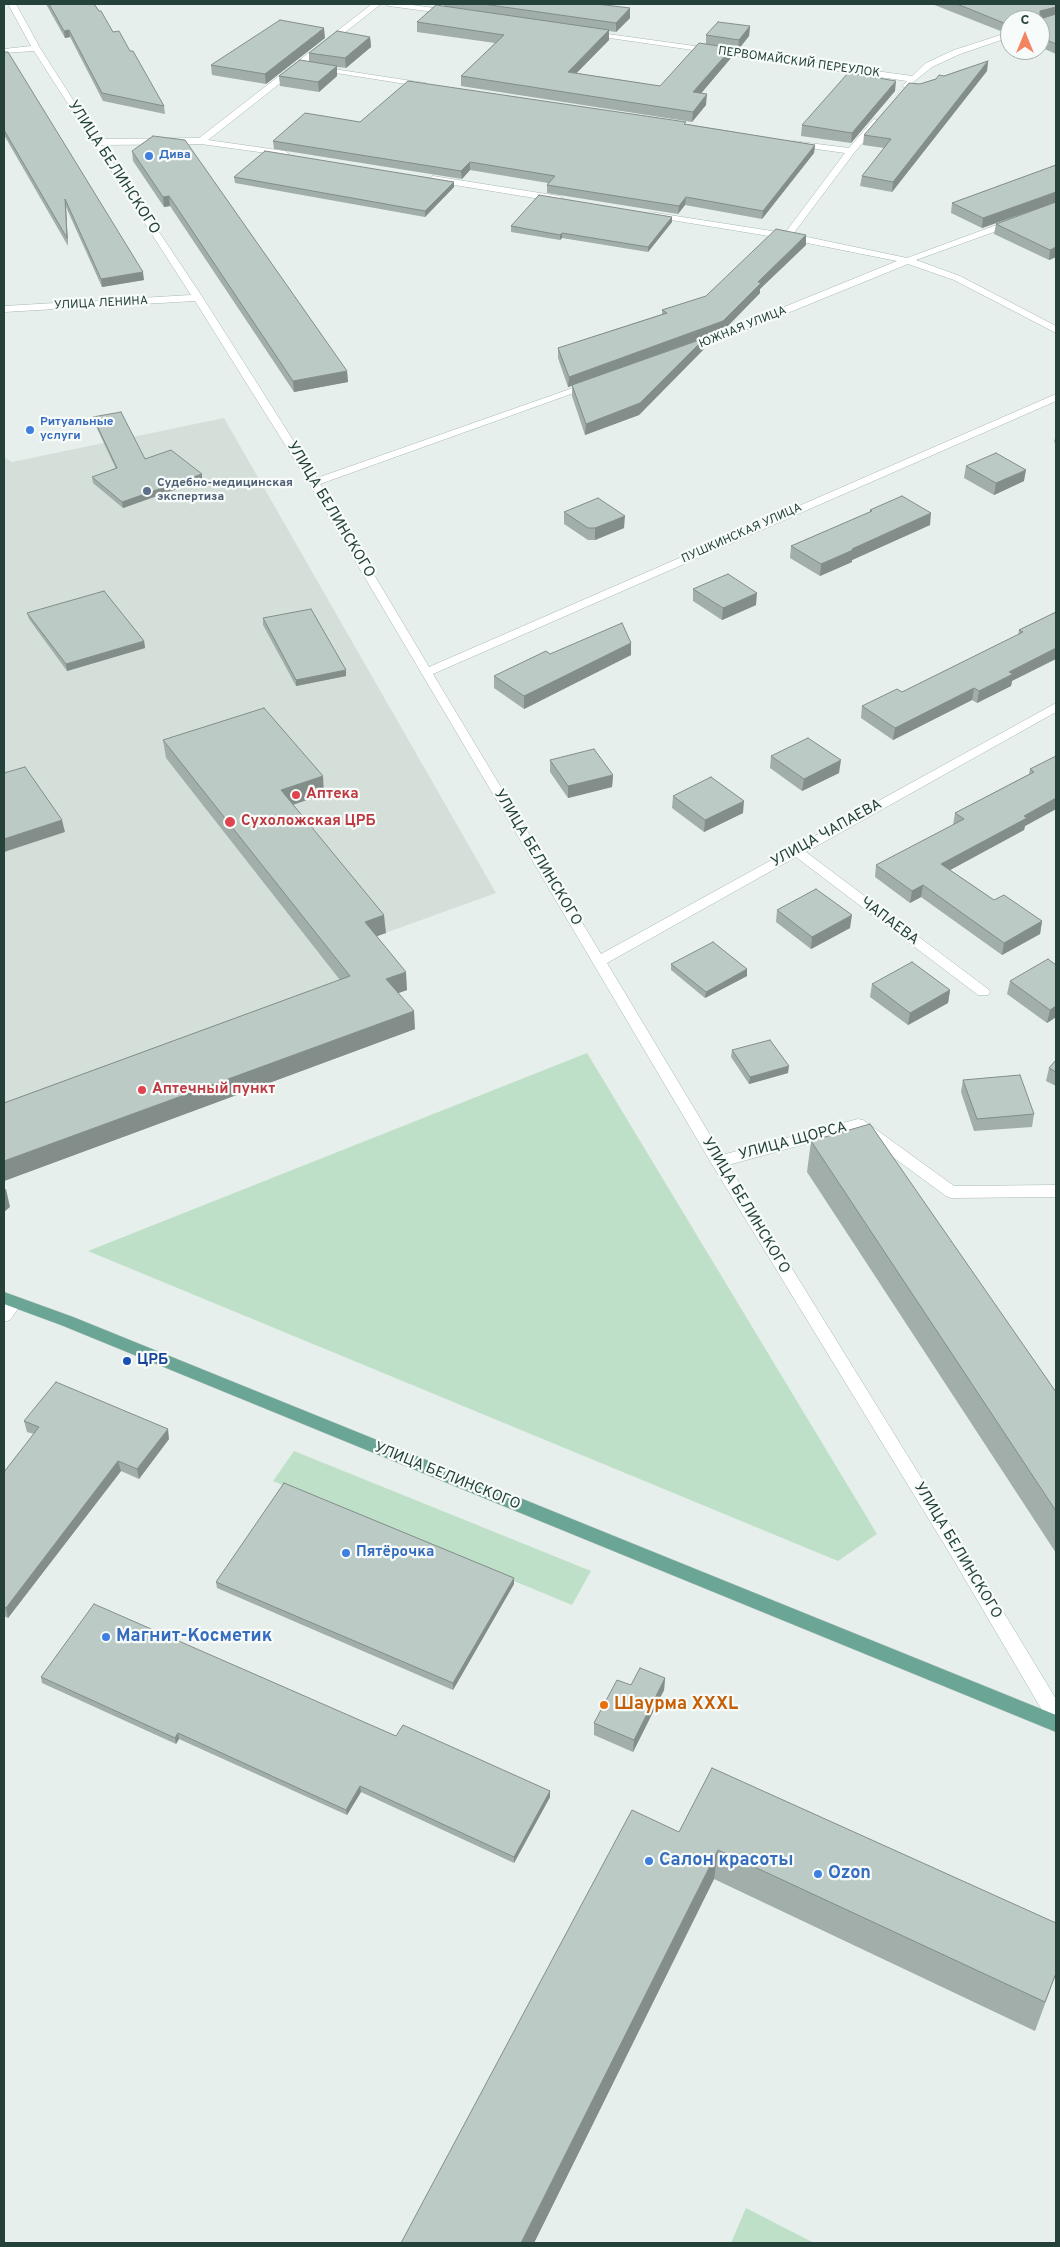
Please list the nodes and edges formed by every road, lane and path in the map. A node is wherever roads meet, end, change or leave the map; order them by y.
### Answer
1 (12, 4) edge
2 (377, 4) edge
3 (389, 4) edge
4 (458, 14) edge
5 (576, 31) edge
6 (1000, 37) edge
7 (36, 48) junction
8 (4, 51) edge
9 (298, 65) junction
10 (912, 79) junction
11 (432, 86) edge
12 (900, 94) edge
13 (881, 115) edge
14 (200, 141) junction
15 (785, 141) edge
16 (95, 142) junction
17 (851, 151) junction
18 (298, 157) edge
19 (425, 177) edge
20 (572, 201) edge
21 (640, 212) edge
22 (1019, 220) edge
23 (787, 236) junction
24 (909, 261) junction
25 (198, 298) junction
26 (4, 309) edge
27 (1056, 330) edge
28 (679, 353) edge
29 (604, 380) edge
30 (1056, 397) edge
31 (314, 483) junction
32 (427, 672) junction
33 (1056, 707) edge
34 (796, 851) junction
35 (599, 961) junction
36 (983, 992) dead end
37 (718, 1162) junction
38 (1056, 1191) edge
39 (7, 1306) edge
40 (1056, 1716) edge
41 (1056, 1724) edge

1 - 7 street, УЛИЦА БЕЛИНСКОГО
2 - 9 street
3 - 4 street
5 - 10 street, ПЕРВОМАЙСКИЙ ПЕРЕУЛОК
6 - 10 street
7 - 8 street
7 - 16 street, УЛИЦА БЕЛИНСКОГО
9 - 11 street
9 - 14 street
10 - 12 street
13 - 17 street
14 - 16 street
14 - 18 street
15 - 17 street
16 - 25 street, УЛИЦА БЕЛИНСКОГО
17 - 23 street
19 - 20 street
21 - 23 street
22 - 24 street, ЮЖНАЯ УЛИЦА
23 - 24 street
24 - 27 street
24 - 28 street, ЮЖНАЯ УЛИЦА
25 - 26 street, УЛИЦА ЛЕНИНА
25 - 31 street, УЛИЦА БЕЛИНСКОГО
29 - 31 street
30 - 32 street, ПУШКИНСКАЯ УЛИЦА
31 - 32 street, УЛИЦА БЕЛИНСКОГО
32 - 35 street, УЛИЦА БЕЛИНСКОГО
33 - 34 street, УЛИЦА ЧАПАЕВА
34 - 35 street, УЛИЦА ЧАПАЕВА
34 - 36 street, ЧАПАЕВА
35 - 37 street, УЛИЦА БЕЛИНСКОГО
37 - 38 street, УЛИЦА ЩОРСА
37 - 40 street, УЛИЦА БЕЛИНСКОГО
39 - 41 main road, УЛИЦА БЕЛИНСКОГО

